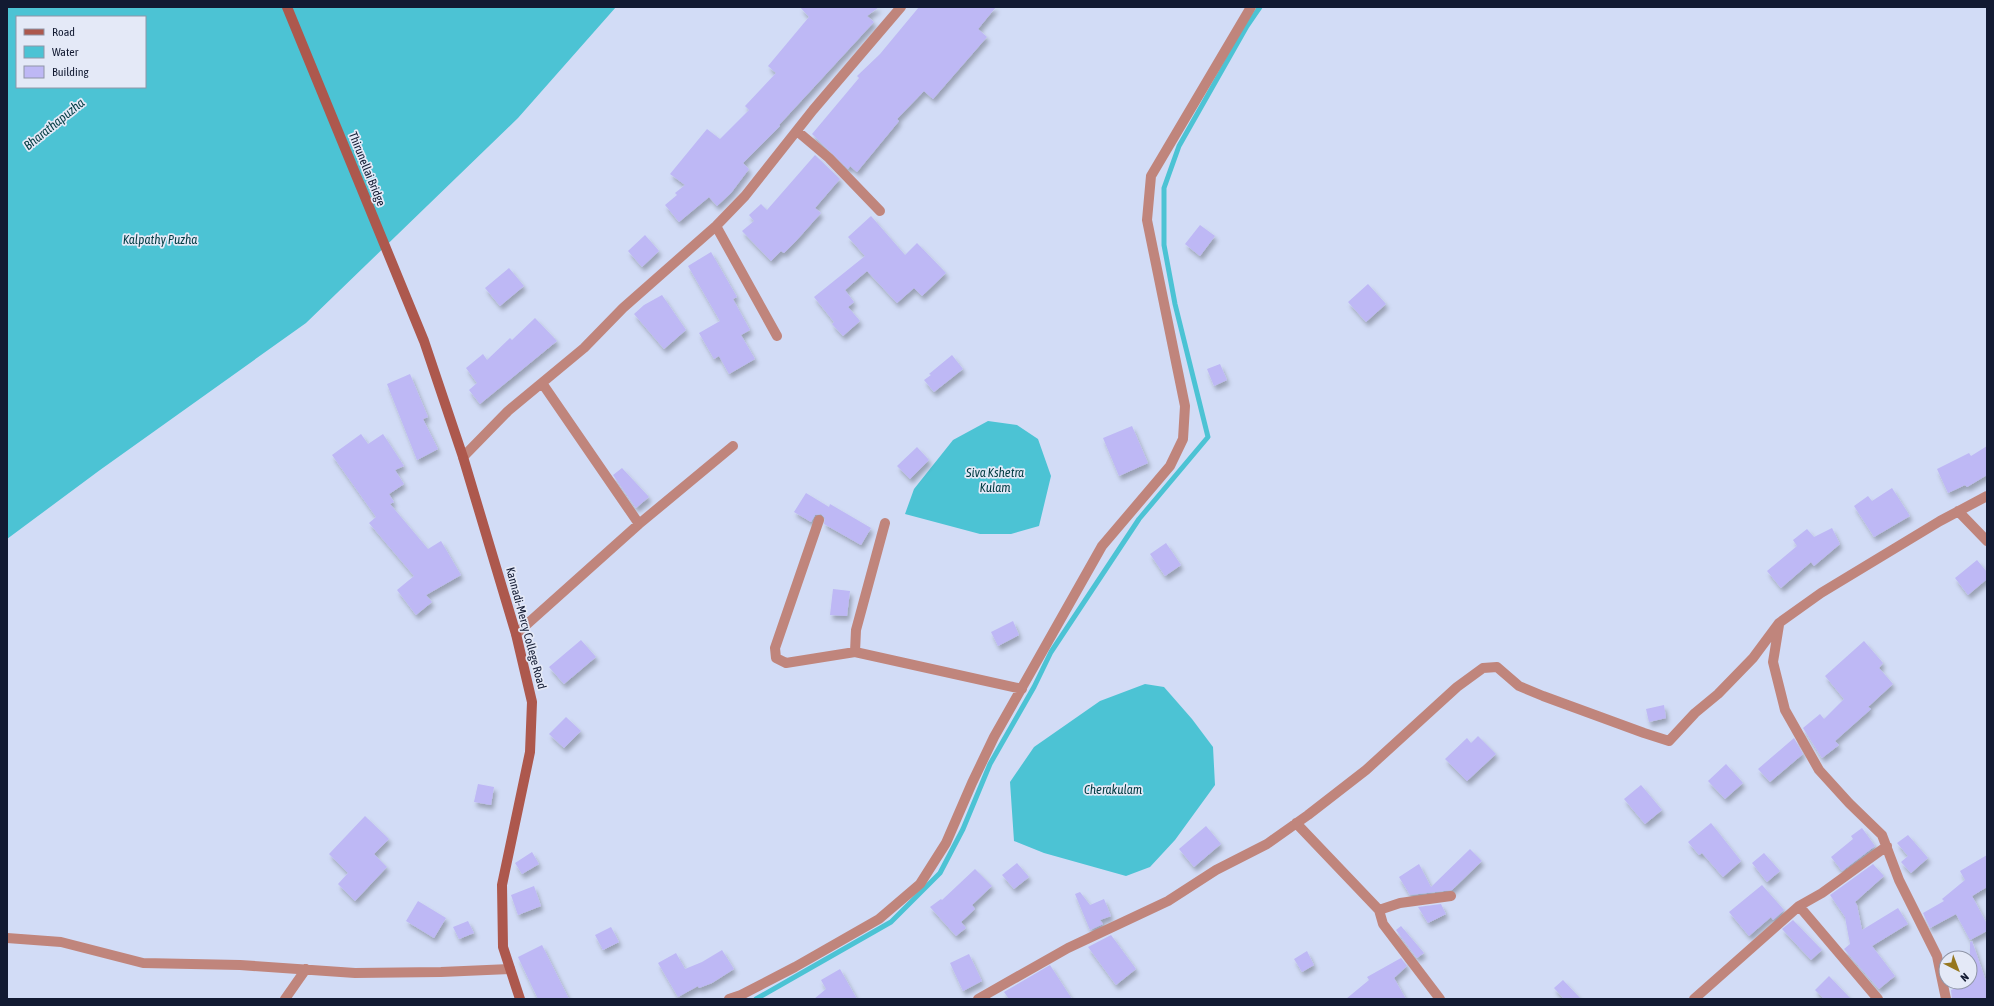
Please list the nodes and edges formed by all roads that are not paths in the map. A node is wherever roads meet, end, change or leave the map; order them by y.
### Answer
1 (286, 7) edge
2 (901, 7) edge
3 (1251, 7) edge
4 (796, 131) junction
5 (880, 211) dead end
6 (716, 226) junction
7 (777, 336) dead end
8 (424, 341) joint
9 (542, 383) junction
10 (734, 446) dead end
11 (463, 457) junction
12 (1987, 496) edge
13 (1958, 511) junction
14 (819, 520) dead end
15 (885, 523) dead end
16 (639, 524) junction
17 (1987, 541) edge
18 (1780, 623) junction
19 (516, 634) junction
20 (855, 652) junction
21 (1022, 689) junction
22 (1296, 823) junction
23 (1887, 846) junction
24 (1451, 896) dead end
25 (1798, 906) junction
26 (1379, 910) junction
27 (7, 938) edge
28 (510, 968) junction
29 (306, 969) junction
30 (285, 999) edge
31 (520, 999) edge
32 (729, 999) edge
33 (978, 999) edge
34 (1440, 999) edge
35 (1694, 999) edge
36 (1878, 999) edge
37 (1946, 999) edge

1 - 8 main road, Thirunellai Bridge
2 - 4 street
3 - 21 street
4 - 5 street
4 - 6 street
6 - 7 street
6 - 9 street
8 - 11 main road, Kannadi-Mercy College Road
9 - 11 street
9 - 16 street
10 - 16 street
11 - 19 main road, Kannadi-Mercy College Road
12 - 13 street
13 - 17 street
13 - 18 street
14 - 20 street
15 - 20 street
16 - 19 street
18 - 22 street
18 - 23 street
19 - 28 main road, Kannadi-Mercy College Road
20 - 21 street
21 - 32 street
22 - 26 street
22 - 33 street
23 - 25 street
23 - 37 street
24 - 26 street
25 - 35 street
25 - 36 street
26 - 34 street
27 - 29 street
28 - 29 street
28 - 31 main road, Kannadi-Mercy College Road
29 - 30 street

